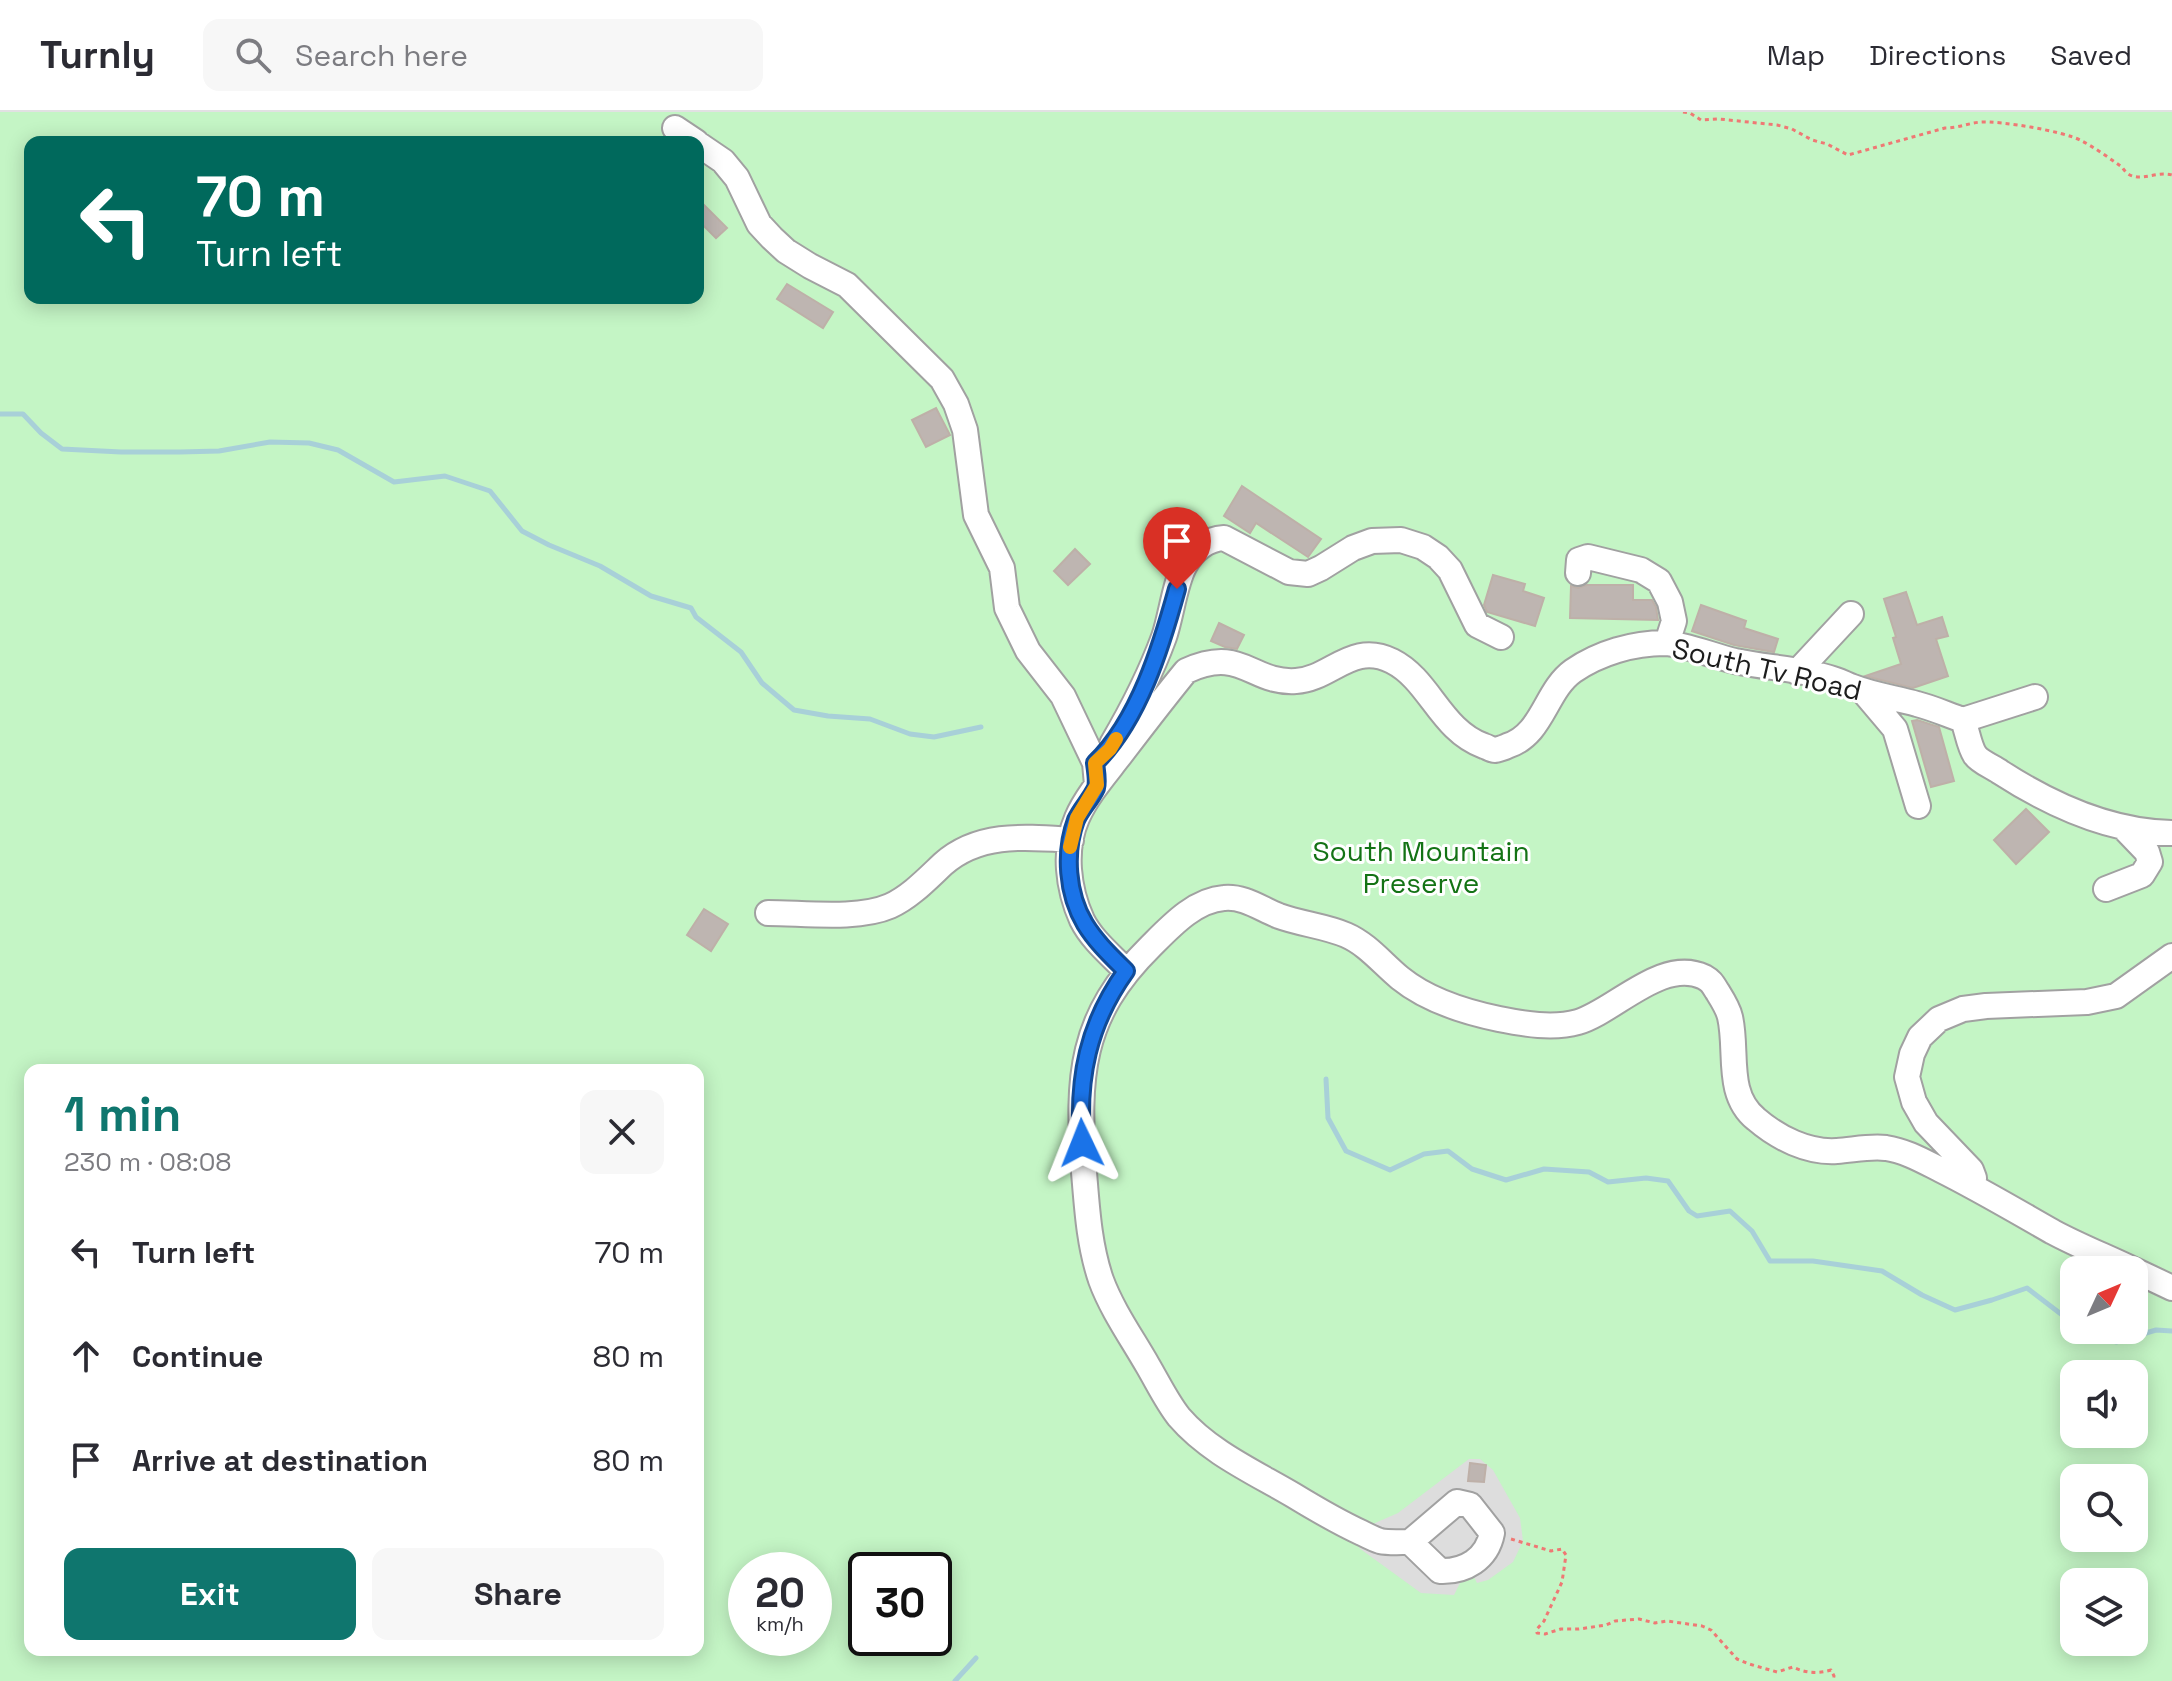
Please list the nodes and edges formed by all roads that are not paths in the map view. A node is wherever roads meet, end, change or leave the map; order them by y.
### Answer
1 (675, 128) dead end
2 (687, 136) edge
3 (704, 148) edge
4 (1578, 573) dead end
5 (1851, 614) dead end
6 (1501, 637) dead end
7 (1667, 643) junction
8 (1797, 672) junction
9 (1862, 690) junction
10 (2035, 697) dead end
11 (1963, 720) junction
12 (1096, 774) junction
13 (1918, 806) dead end
14 (2123, 827) junction
15 (2172, 833) edge
16 (1071, 840) junction
17 (2106, 889) dead end
18 (768, 913) dead end
19 (2172, 956) edge
20 (1126, 971) junction
21 (1973, 1186) junction
22 (2104, 1256) edge
23 (2148, 1277) edge
24 (2172, 1288) edge
25 (1410, 1542) junction

1 - 2 street
3 - 12 street
4 - 7 street
5 - 8 street
6 - 12 street
7 - 8 street, South Tv Road
7 - 12 street, South Tv Road
8 - 9 street, South Tv Road
9 - 11 street, South Tv Road
9 - 13 street
10 - 11 street
11 - 14 street
12 - 16 street
14 - 15 street
14 - 17 street
16 - 18 street
16 - 20 street
19 - 21 street
20 - 21 street
20 - 25 street
21 - 22 street
23 - 24 street
25 - 25 street

